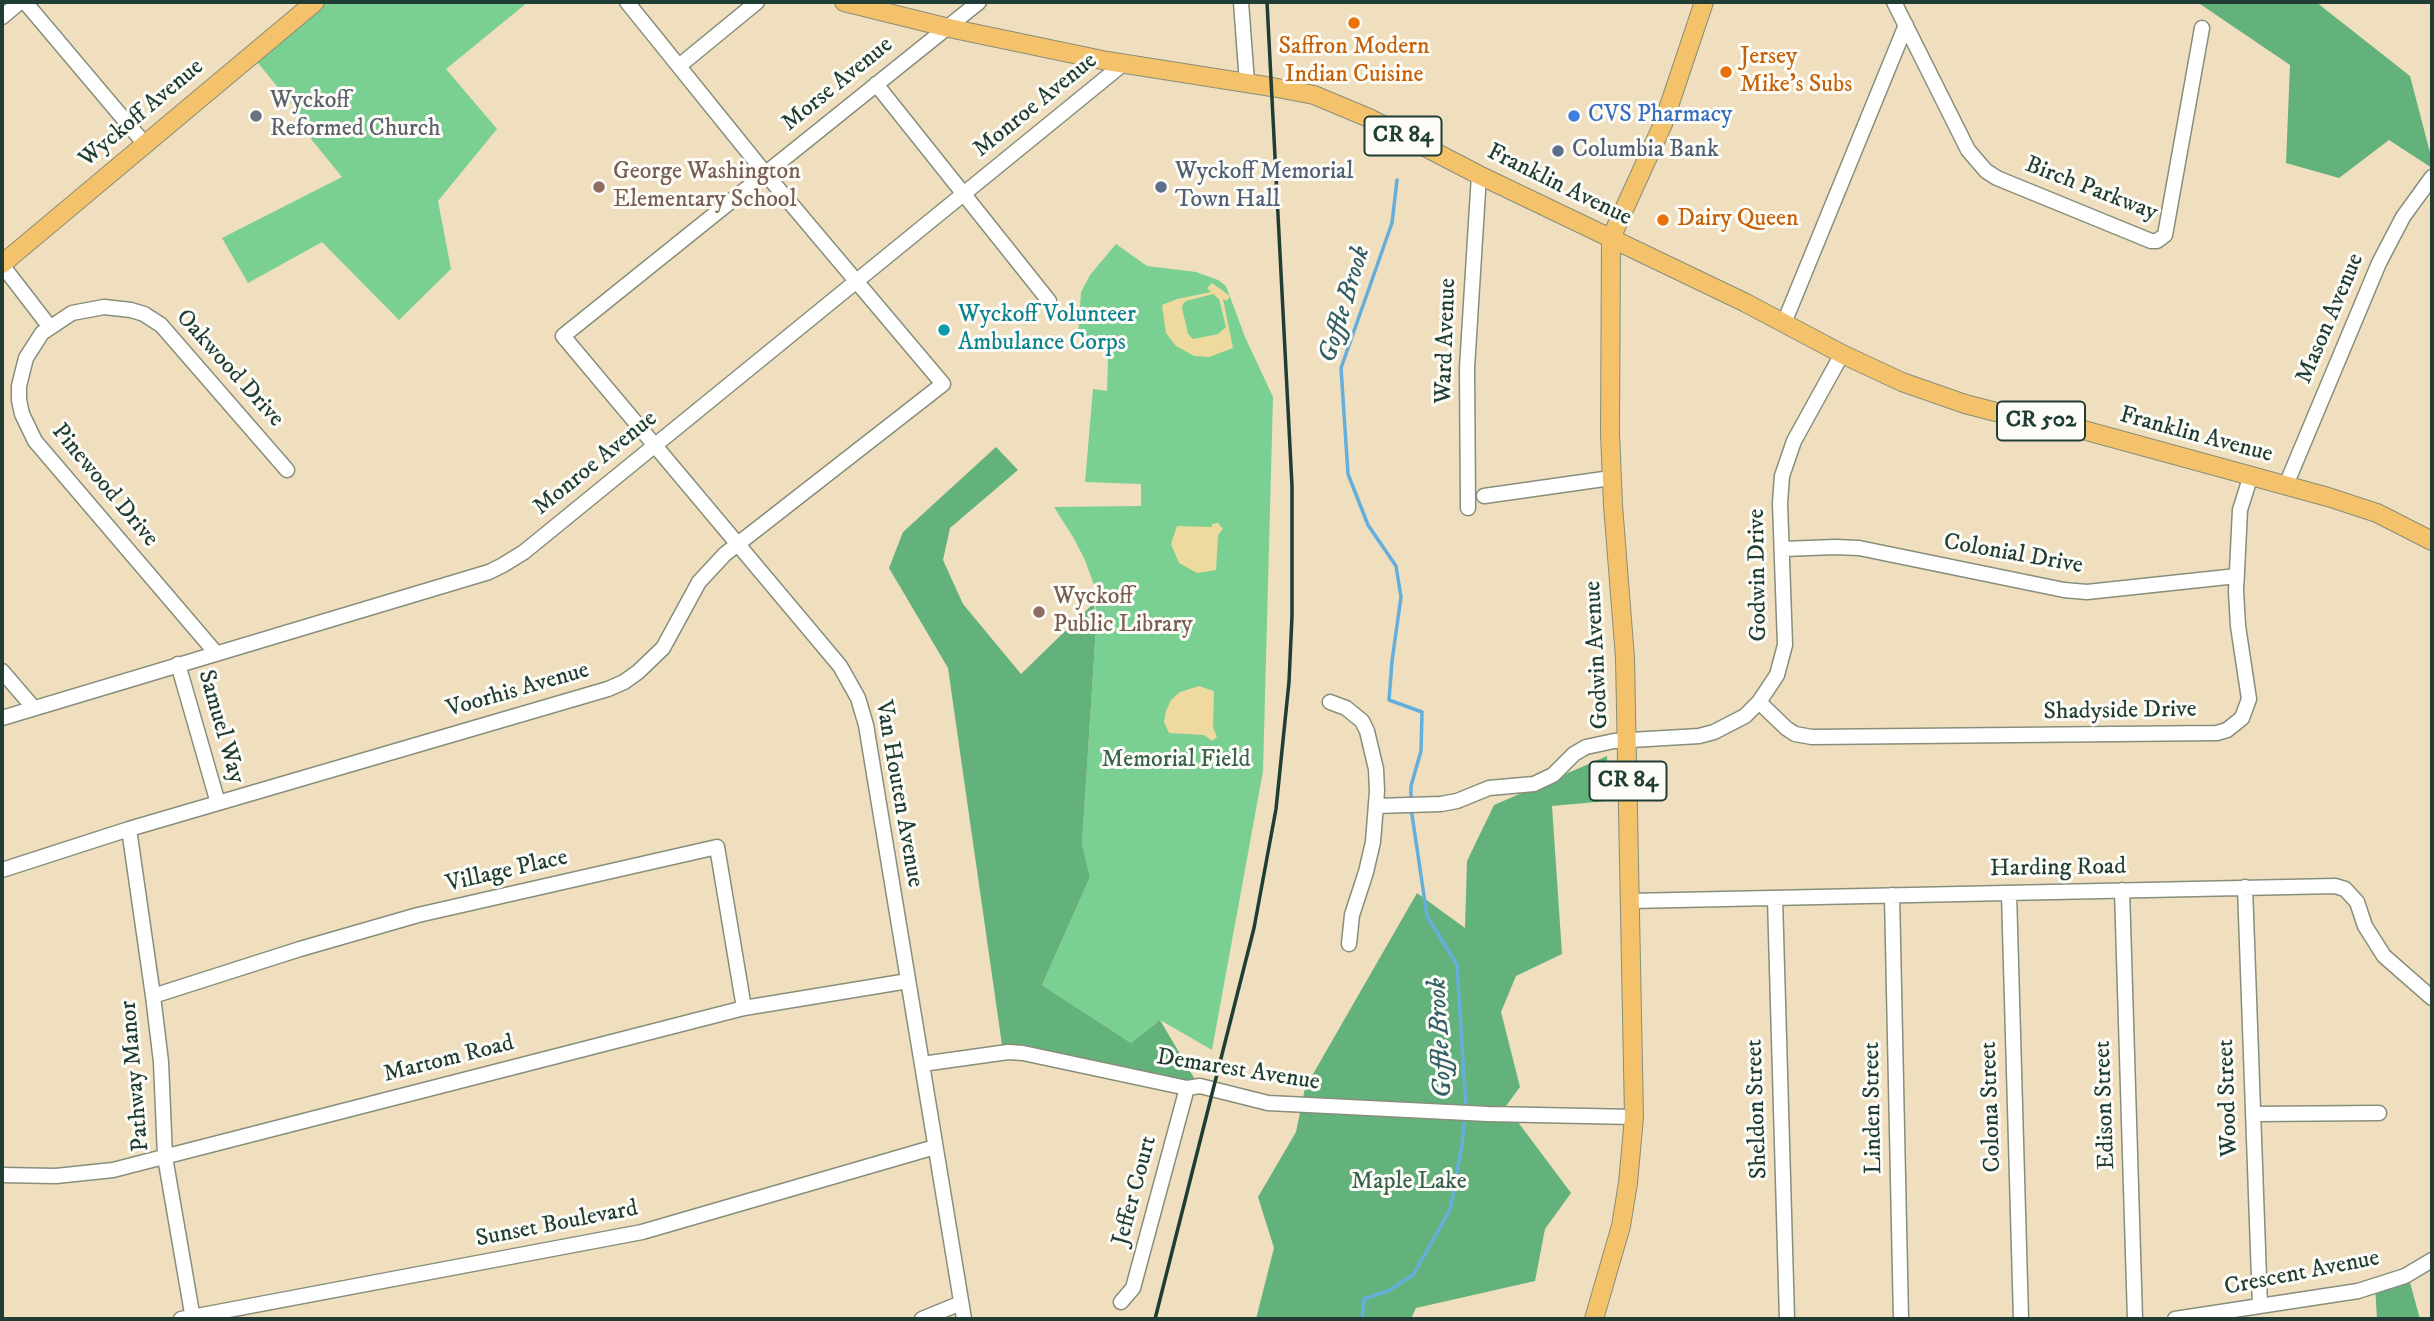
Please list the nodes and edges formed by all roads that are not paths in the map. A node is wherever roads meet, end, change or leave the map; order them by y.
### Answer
1 (23, 2) edge
2 (315, 2) edge
3 (627, 2) edge
4 (757, 2) edge
5 (844, 2) edge
6 (979, 2) edge
7 (1241, 2) edge
8 (1704, 2) edge
9 (1894, 2) edge
10 (2, 18) edge
11 (1906, 25) junction
12 (949, 27) junction
13 (2202, 28) dead end
14 (1123, 64) junction
15 (679, 66) junction
16 (1247, 83) junction
17 (876, 84) junction
18 (144, 143) junction
19 (765, 173) junction
20 (1479, 175) junction
21 (2432, 177) edge
22 (963, 194) junction
23 (1611, 238) junction
24 (2, 265) edge
25 (855, 281) junction
26 (1049, 301) dead end
27 (1784, 323) junction
28 (50, 326) junction
29 (563, 336) joint
30 (1842, 354) junction
31 (655, 446) junction
32 (287, 470) dead end
33 (2251, 475) junction
34 (1611, 478) junction
35 (2286, 485) junction
36 (1484, 496) dead end
37 (1468, 508) dead end
38 (2432, 541) edge
39 (738, 544) junction
40 (1783, 549) junction
41 (2236, 576) junction
42 (216, 653) junction
43 (178, 664) junction
44 (2, 671) edge
45 (1330, 702) dead end
46 (1759, 702) junction
47 (33, 707) junction
48 (2, 718) edge
49 (1627, 742) junction
50 (218, 803) junction
51 (1376, 806) junction
52 (129, 829) junction
53 (2, 870) edge
54 (2245, 887) junction
55 (2122, 890) junction
56 (2009, 893) junction
57 (1892, 895) junction
58 (1775, 898) junction
59 (1630, 901) junction
60 (1349, 944) dead end
61 (908, 981) junction
62 (153, 996) junction
63 (2432, 998) edge
64 (744, 1008) junction
65 (922, 1064) junction
66 (1187, 1088) junction
67 (2378, 1113) dead end
68 (2253, 1114) junction
69 (1634, 1117) junction
70 (935, 1147) junction
71 (165, 1157) junction
72 (2, 1175) edge
73 (2432, 1260) edge
74 (1121, 1302) dead end
75 (961, 1303) junction
76 (2259, 1306) junction
77 (189, 1319) edge
78 (922, 1319) edge
79 (964, 1319) edge
80 (1594, 1319) edge
81 (1787, 1319) edge
82 (1901, 1319) edge
83 (2021, 1319) edge
84 (2136, 1319) edge
85 (2175, 1319) edge

1 - 10 street
1 - 18 street
2 - 18 main road, Wyckoff Avenue
3 - 15 street
4 - 15 street
5 - 12 main road, Franklin Avenue / CR 84
6 - 12 street, Morse Avenue
7 - 16 street
8 - 23 main road, Godwin Avenue
9 - 11 street, Birch Parkway
11 - 13 street, Birch Parkway
11 - 27 street
12 - 14 main road, Franklin Avenue / CR 84
12 - 17 street, Morse Avenue
14 - 16 main road, Franklin Avenue / CR 84
14 - 22 street, Monroe Avenue
15 - 19 street
16 - 20 main road, Franklin Avenue / CR 84
17 - 19 street, Morse Avenue
17 - 22 street
18 - 24 main road, Wyckoff Avenue
19 - 25 street
19 - 29 street, Morse Avenue
20 - 23 main road, Franklin Avenue / CR 84
20 - 37 street, Ward Avenue
21 - 35 street, Mason Avenue
22 - 25 street, Monroe Avenue
22 - 26 street
23 - 27 main road, Franklin Avenue / CR 502
23 - 34 main road, Godwin Avenue / CR 84
24 - 28 street
25 - 31 street, Monroe Avenue
25 - 39 street, Voorhis Avenue
27 - 30 main road, Franklin Avenue / CR 502
28 - 32 street, Oakwood Drive
28 - 42 street, Pinewood Drive
29 - 31 street, Van Houten Avenue
30 - 33 main road, Franklin Avenue / CR 502
30 - 40 street, Godwin Drive
31 - 39 street, Van Houten Avenue
31 - 42 street, Monroe Avenue
33 - 35 main road, Franklin Avenue / CR 502
33 - 41 street, Shadyside Drive
34 - 36 street
34 - 49 main road, Godwin Avenue / CR 84
35 - 38 main road, Franklin Avenue / CR 502
39 - 50 street, Voorhis Avenue
39 - 61 street, Van Houten Avenue
40 - 41 street, Colonial Drive
40 - 46 street, Godwin Drive
41 - 46 street, Shadyside Drive
42 - 43 street, Monroe Avenue
43 - 47 street, Monroe Avenue
43 - 50 street, Samuel Way
44 - 47 street
45 - 51 street
46 - 49 street, Godwin Drive
47 - 48 street, Monroe Avenue
49 - 51 street, Godwin Drive
49 - 59 main road, Godwin Avenue / CR 84
50 - 52 street, Voorhis Avenue
51 - 60 street
52 - 53 street, Voorhis Avenue
52 - 62 street, Pathway Manor
54 - 55 street, Harding Road
54 - 63 street, Harding Road
54 - 68 street, Wood Street
55 - 56 street, Harding Road
55 - 84 street, Edison Street
56 - 57 street, Harding Road
56 - 83 street, Colona Street
57 - 58 street, Harding Road
57 - 82 street, Linden Street
58 - 59 street, Harding Road
58 - 81 street, Sheldon Street
59 - 69 main road, Godwin Avenue / CR 84
61 - 64 street, Martom Road
61 - 65 street, Van Houten Avenue
62 - 64 street, Village Place
62 - 71 street, Pathway Manor
64 - 71 street, Martom Road
65 - 66 street, Demarest Avenue
65 - 70 street, Van Houten Avenue
66 - 69 street, Demarest Avenue
66 - 74 street, Jeffer Court
67 - 68 street
68 - 76 street, Wood Street
69 - 80 main road, Godwin Avenue / CR 84
70 - 75 street, Van Houten Avenue
70 - 77 street, Sunset Boulevard
71 - 72 street, Martom Road
71 - 77 street, Pathway Manor
73 - 76 street, Crescent Avenue
75 - 78 street
75 - 79 street, Van Houten Avenue
76 - 85 street, Crescent Avenue

